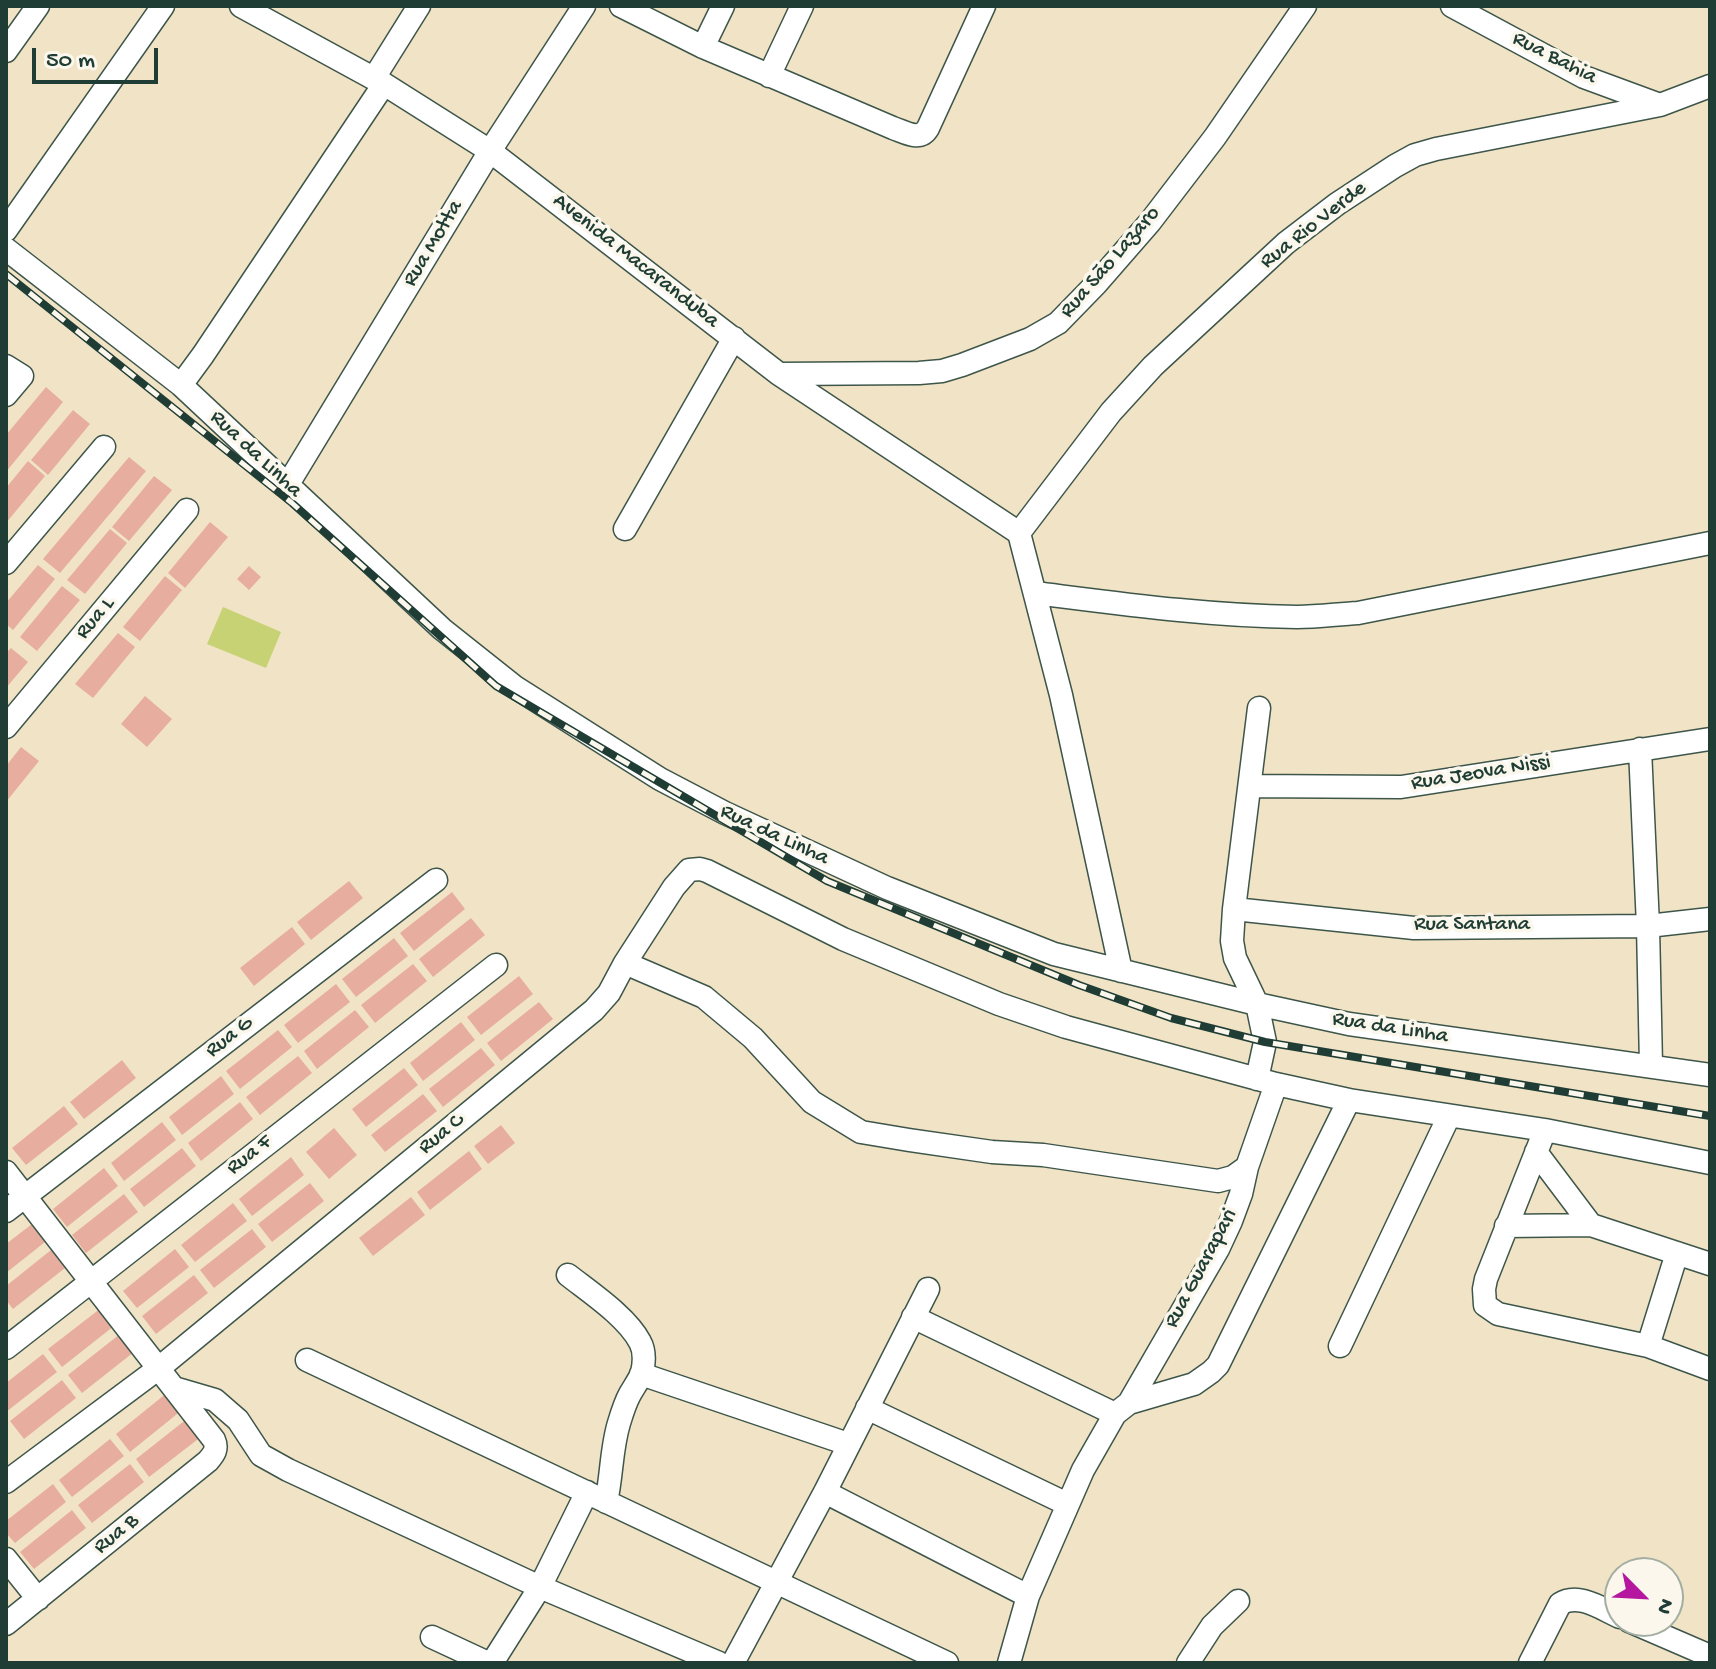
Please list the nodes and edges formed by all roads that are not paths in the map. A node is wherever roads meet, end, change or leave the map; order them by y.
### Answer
1 (38, 6) edge
2 (163, 6) edge
3 (241, 6) edge
4 (419, 6) edge
5 (584, 6) edge
6 (621, 6) edge
7 (723, 6) edge
8 (802, 6) edge
9 (984, 6) edge
10 (1305, 6) edge
11 (1452, 6) edge
12 (703, 47) junction
13 (6, 51) edge
14 (769, 76) junction
15 (379, 81) junction
16 (1710, 86) edge
17 (1660, 105) junction
18 (490, 151) junction
19 (6, 230) edge
20 (6, 249) edge
21 (734, 338) junction
22 (6, 366) edge
23 (779, 374) junction
24 (181, 385) junction
25 (6, 395) edge
26 (104, 447) dead end
27 (288, 484) junction
28 (187, 510) dead end
29 (625, 529) dead end
30 (1019, 533) junction
31 (1710, 543) edge
32 (6, 563) edge
33 (1035, 593) junction
34 (1259, 708) dead end
35 (6, 727) edge
36 (1710, 739) edge
37 (1640, 749) junction
38 (1250, 786) junction
39 (436, 880) dead end
40 (1234, 909) junction
41 (1710, 919) edge
42 (1648, 926) junction
43 (625, 963) junction
44 (496, 965) dead end
45 (1121, 971) junction
46 (1257, 1004) junction
47 (1651, 1065) junction
48 (1710, 1075) edge
49 (1266, 1082) junction
50 (1349, 1100) junction
51 (1449, 1116) junction
52 (1545, 1130) junction
53 (1536, 1152) junction
54 (1710, 1163) edge
55 (1247, 1167) junction
56 (6, 1172) edge
57 (25, 1196) junction
58 (6, 1211) edge
59 (1591, 1225) junction
60 (1506, 1226) junction
61 (1677, 1253) junction
62 (1710, 1264) edge
63 (568, 1275) dead end
64 (91, 1281) junction
65 (928, 1289) dead end
66 (913, 1317) junction
67 (1340, 1346) dead end
68 (1648, 1346) junction
69 (6, 1348) edge
70 (307, 1360) dead end
71 (159, 1368) junction
72 (1710, 1369) edge
73 (641, 1374) junction
74 (174, 1388) junction
75 (867, 1408) junction
76 (1122, 1408) junction
77 (848, 1444) junction
78 (6, 1482) edge
79 (825, 1492) junction
80 (596, 1497) junction
81 (1067, 1504) junction
82 (6, 1559) edge
83 (775, 1582) junction
84 (540, 1587) junction
85 (1028, 1596) junction
86 (38, 1599) junction
87 (1238, 1601) dead end
88 (1604, 1610) edge
89 (6, 1624) edge
90 (432, 1637) dead end
91 (1666, 1637) edge
92 (1710, 1656) edge
93 (490, 1663) edge
94 (719, 1663) edge
95 (733, 1663) edge
96 (947, 1663) edge
97 (1009, 1663) edge
98 (1188, 1663) edge
99 (1530, 1663) edge

1 - 13 street
2 - 19 street
3 - 15 street, Avenida Macaranduba
4 - 15 street
5 - 18 street, Rua Motta
6 - 12 street
7 - 12 street
8 - 14 street
9 - 14 street
10 - 23 street, Rua São Lazaro
11 - 17 street, Rua Bahia
12 - 14 street
15 - 18 street, Avenida Macaranduba
15 - 24 street
16 - 17 street, Rua Rio Verde
17 - 30 street, Rua Rio Verde
18 - 21 street, Avenida Macaranduba
18 - 27 street, Rua Motta
20 - 24 street, Rua da Linha
21 - 23 street, Avenida Macaranduba
21 - 29 street
22 - 25 street
23 - 30 street, Avenida Macaranduba
24 - 27 street, Rua da Linha
26 - 32 street
27 - 45 street, Rua da Linha
28 - 35 street, Rua L
30 - 33 street
31 - 33 street
33 - 45 street
34 - 38 street, Rua Guarapari
36 - 37 street, Rua Jeova Nissi
37 - 38 street, Rua Jeova Nissi
37 - 42 street
38 - 40 street, Rua Guarapari
39 - 57 street, Rua G
40 - 42 street, Rua Santana
40 - 46 street, Rua Guarapari
41 - 42 street, Rua Santana
42 - 47 street
43 - 49 street, Rua C
43 - 55 street
43 - 71 street, Rua C
44 - 64 street, Rua F
45 - 46 street, Rua da Linha
46 - 47 street, Rua da Linha
46 - 49 street, Rua Guarapari
47 - 48 street, Rua da Linha
49 - 50 street
49 - 55 street, Rua Guarapari
50 - 51 street
50 - 76 street
51 - 52 street
51 - 67 street
52 - 53 street
52 - 54 street
53 - 59 street
53 - 60 street
55 - 76 street, Rua Guarapari
56 - 57 street
57 - 58 street, Rua G
57 - 64 street
59 - 60 street
59 - 61 street
60 - 68 street
61 - 62 street
61 - 68 street
63 - 73 street
64 - 69 street, Rua F
64 - 71 street
65 - 66 street
66 - 75 street
66 - 76 street
68 - 72 street
70 - 80 street
71 - 74 street
71 - 78 street, Rua C
73 - 77 street
73 - 80 street
74 - 84 street
74 - 86 street, Rua B
75 - 77 street
75 - 81 street
76 - 81 street, Rua Guarapari
77 - 79 street
79 - 83 street
79 - 85 street
80 - 83 street
80 - 84 street
81 - 85 street, Rua Guarapari
82 - 86 street
83 - 95 street
83 - 96 street
84 - 93 street
84 - 94 street
85 - 97 street, Rua Guarapari
86 - 89 street, Rua B
87 - 98 street
88 - 99 street
90 - 93 street
91 - 92 street

